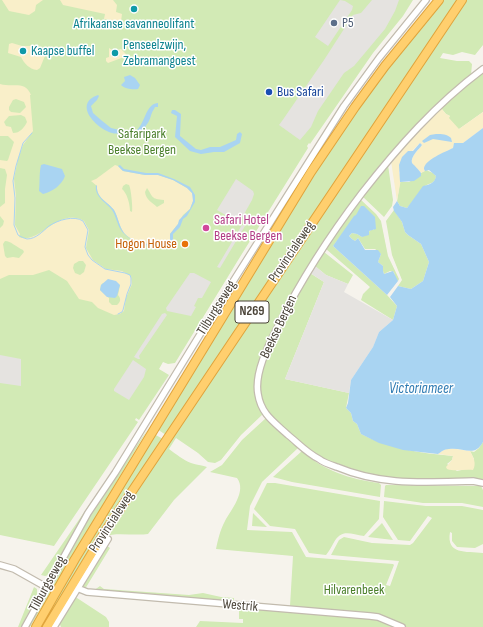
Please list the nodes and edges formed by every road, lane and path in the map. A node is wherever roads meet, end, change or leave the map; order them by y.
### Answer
1 (426, 0) edge
2 (439, 0) edge
3 (462, 0) edge
4 (483, 69) edge
5 (483, 483) edge
6 (108, 539) dead end
7 (0, 565) edge
8 (46, 587) junction
9 (77, 588) junction
10 (25, 627) edge
11 (36, 627) edge
12 (47, 627) edge
13 (55, 627) edge
14 (402, 627) edge

1 - 8 street, Tilburgseweg
2 - 11 highway, Provincialeweg / N269
3 - 12 highway, Provincialeweg / N269
4 - 5 street, Beekse Bergen
6 - 9 street
7 - 8 street
8 - 10 street, Tilburgseweg
9 - 13 street
9 - 14 street, Westrik

